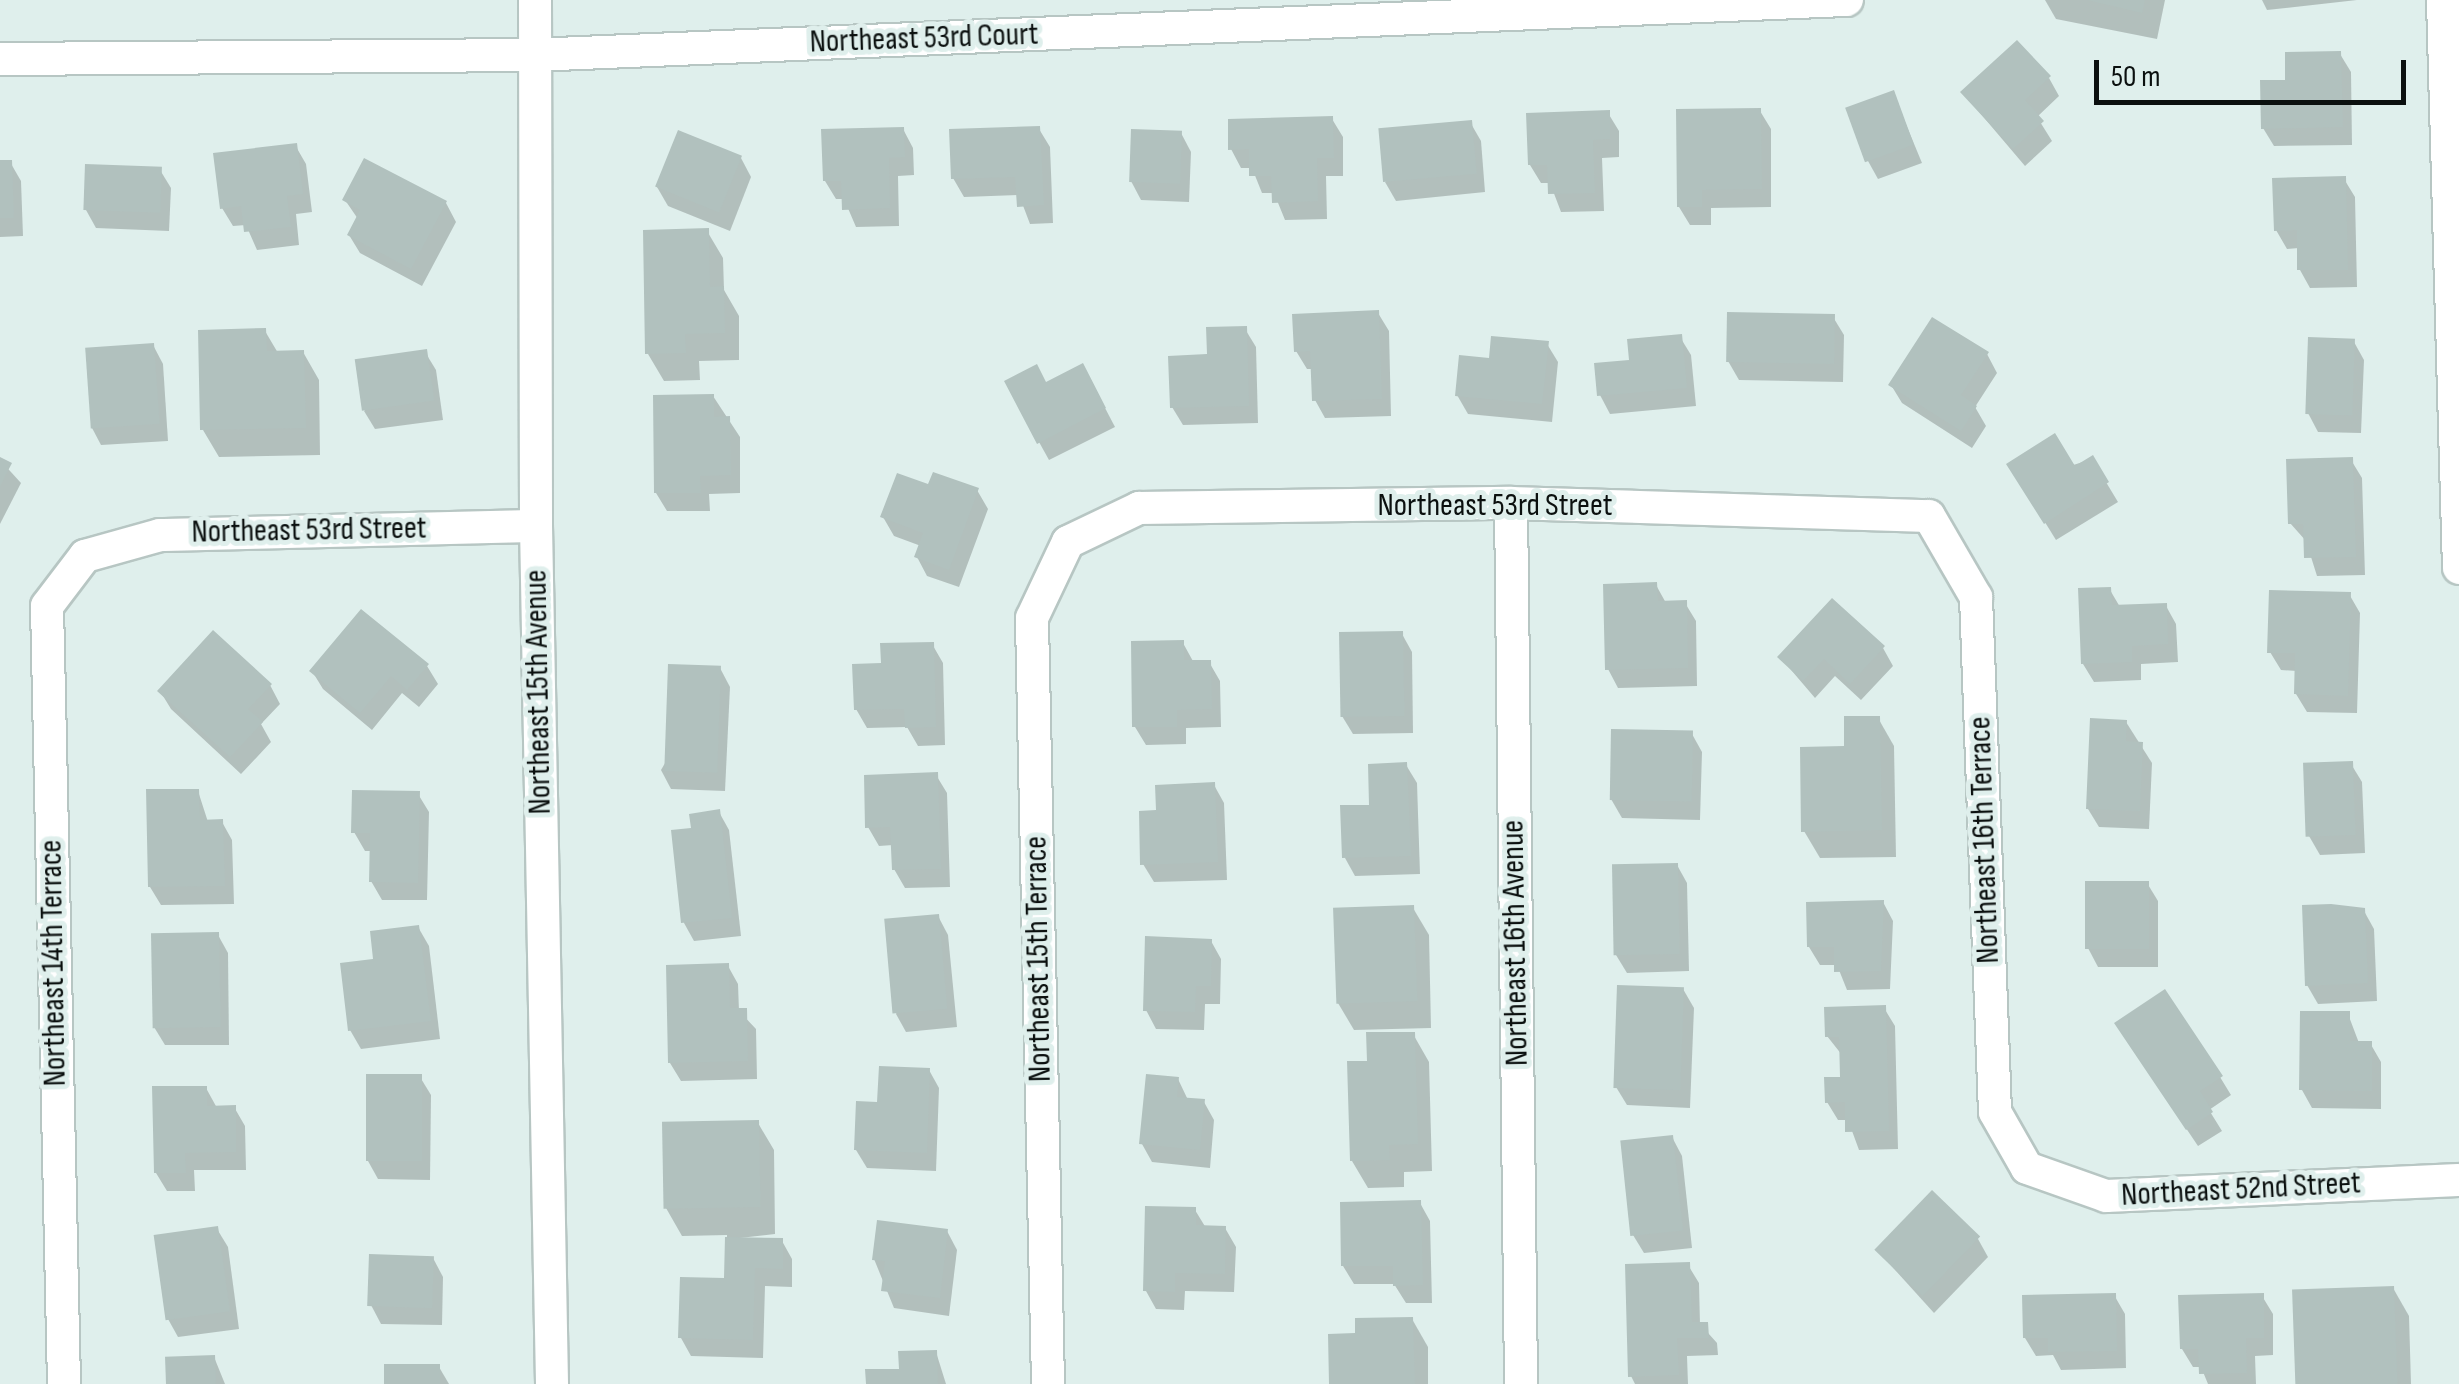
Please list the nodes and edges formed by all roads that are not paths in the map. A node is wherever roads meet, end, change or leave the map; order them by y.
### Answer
1 (534, 0) edge
2 (1847, 0) edge
3 (2444, 0) edge
4 (532, 55) junction
5 (0, 58) edge
6 (1511, 503) junction
7 (1930, 516) joint
8 (536, 526) junction
9 (1068, 542) joint
10 (85, 556) joint
11 (2459, 568) edge
12 (2026, 1168) joint
13 (2459, 1180) edge
14 (64, 1384) edge
15 (552, 1384) edge
16 (1048, 1384) edge
17 (1521, 1384) edge

1 - 4 street, Northeast 15th Avenue
2 - 4 street, Northeast 53rd Court
3 - 11 street
4 - 5 street, Northeast 53rd Court
4 - 8 street, Northeast 15th Avenue
6 - 7 street, Northeast 53rd Street
6 - 9 street, Northeast 53rd Street
6 - 17 street, Northeast 16th Avenue
7 - 12 street, Northeast 16th Terrace
8 - 10 street, Northeast 53rd Street
8 - 15 street, Northeast 15th Avenue
9 - 16 street, Northeast 15th Terrace
10 - 14 street, Northeast 14th Terrace
12 - 13 street, Northeast 52nd Street

